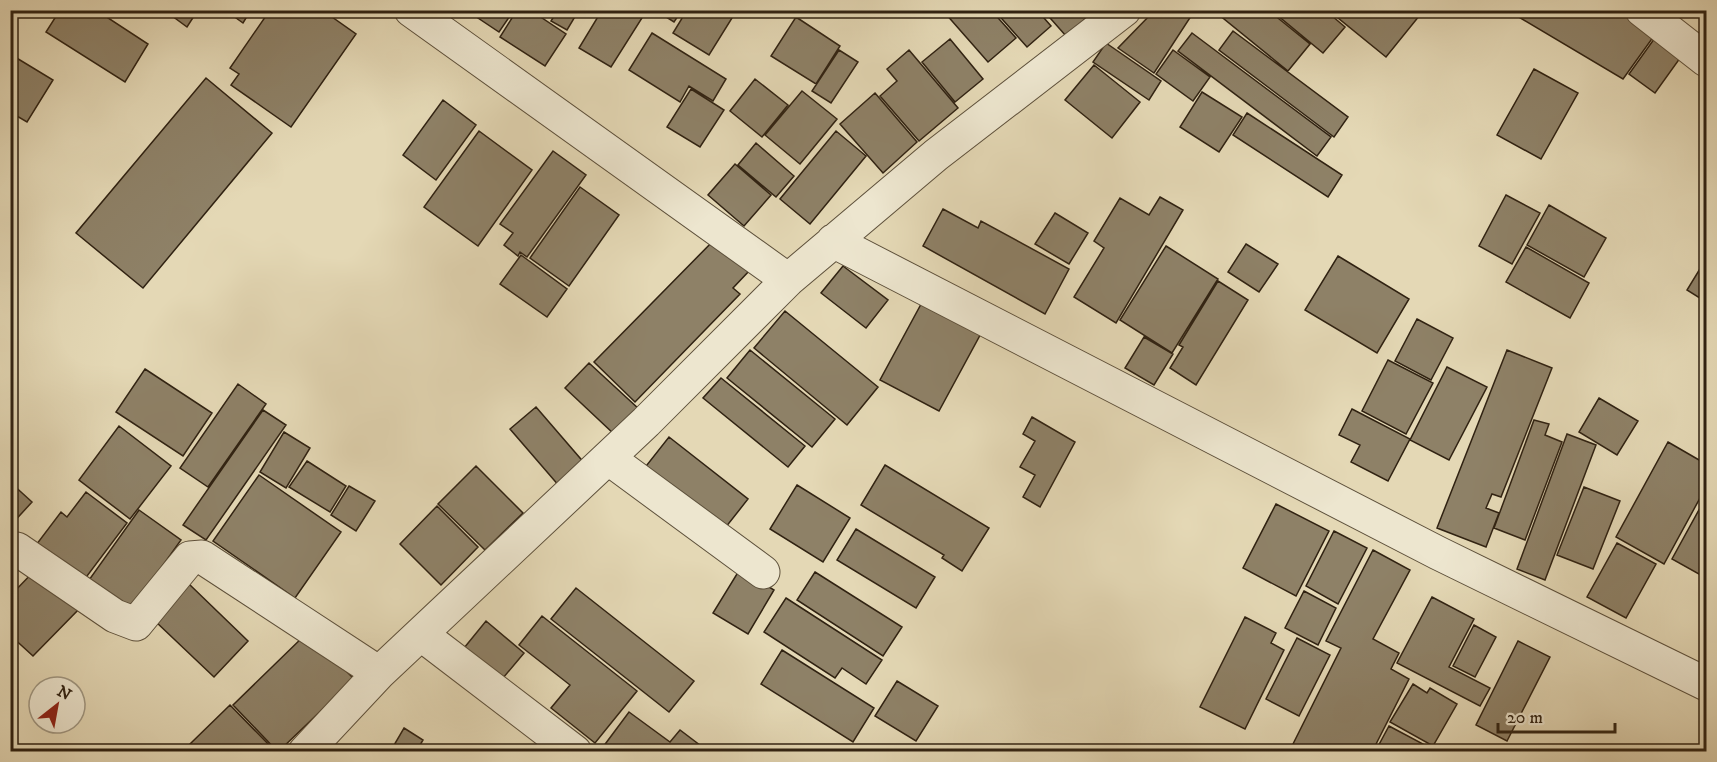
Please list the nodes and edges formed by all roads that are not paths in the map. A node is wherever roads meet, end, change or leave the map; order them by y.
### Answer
1 (411, 10) edge
2 (1124, 10) edge
3 (1642, 10) edge
4 (1707, 60) edge
5 (833, 241) junction
6 (788, 280) junction
7 (608, 458) junction
8 (10, 548) edge
9 (763, 572) dead end
10 (422, 635) junction
11 (379, 673) junction
12 (1707, 684) edge
13 (305, 752) edge
14 (575, 752) edge

1 - 6 street
2 - 5 street
3 - 4 street
5 - 6 street
5 - 12 street
6 - 7 street
7 - 9 street
7 - 10 street
8 - 11 street
10 - 11 street
10 - 14 street
11 - 13 street

